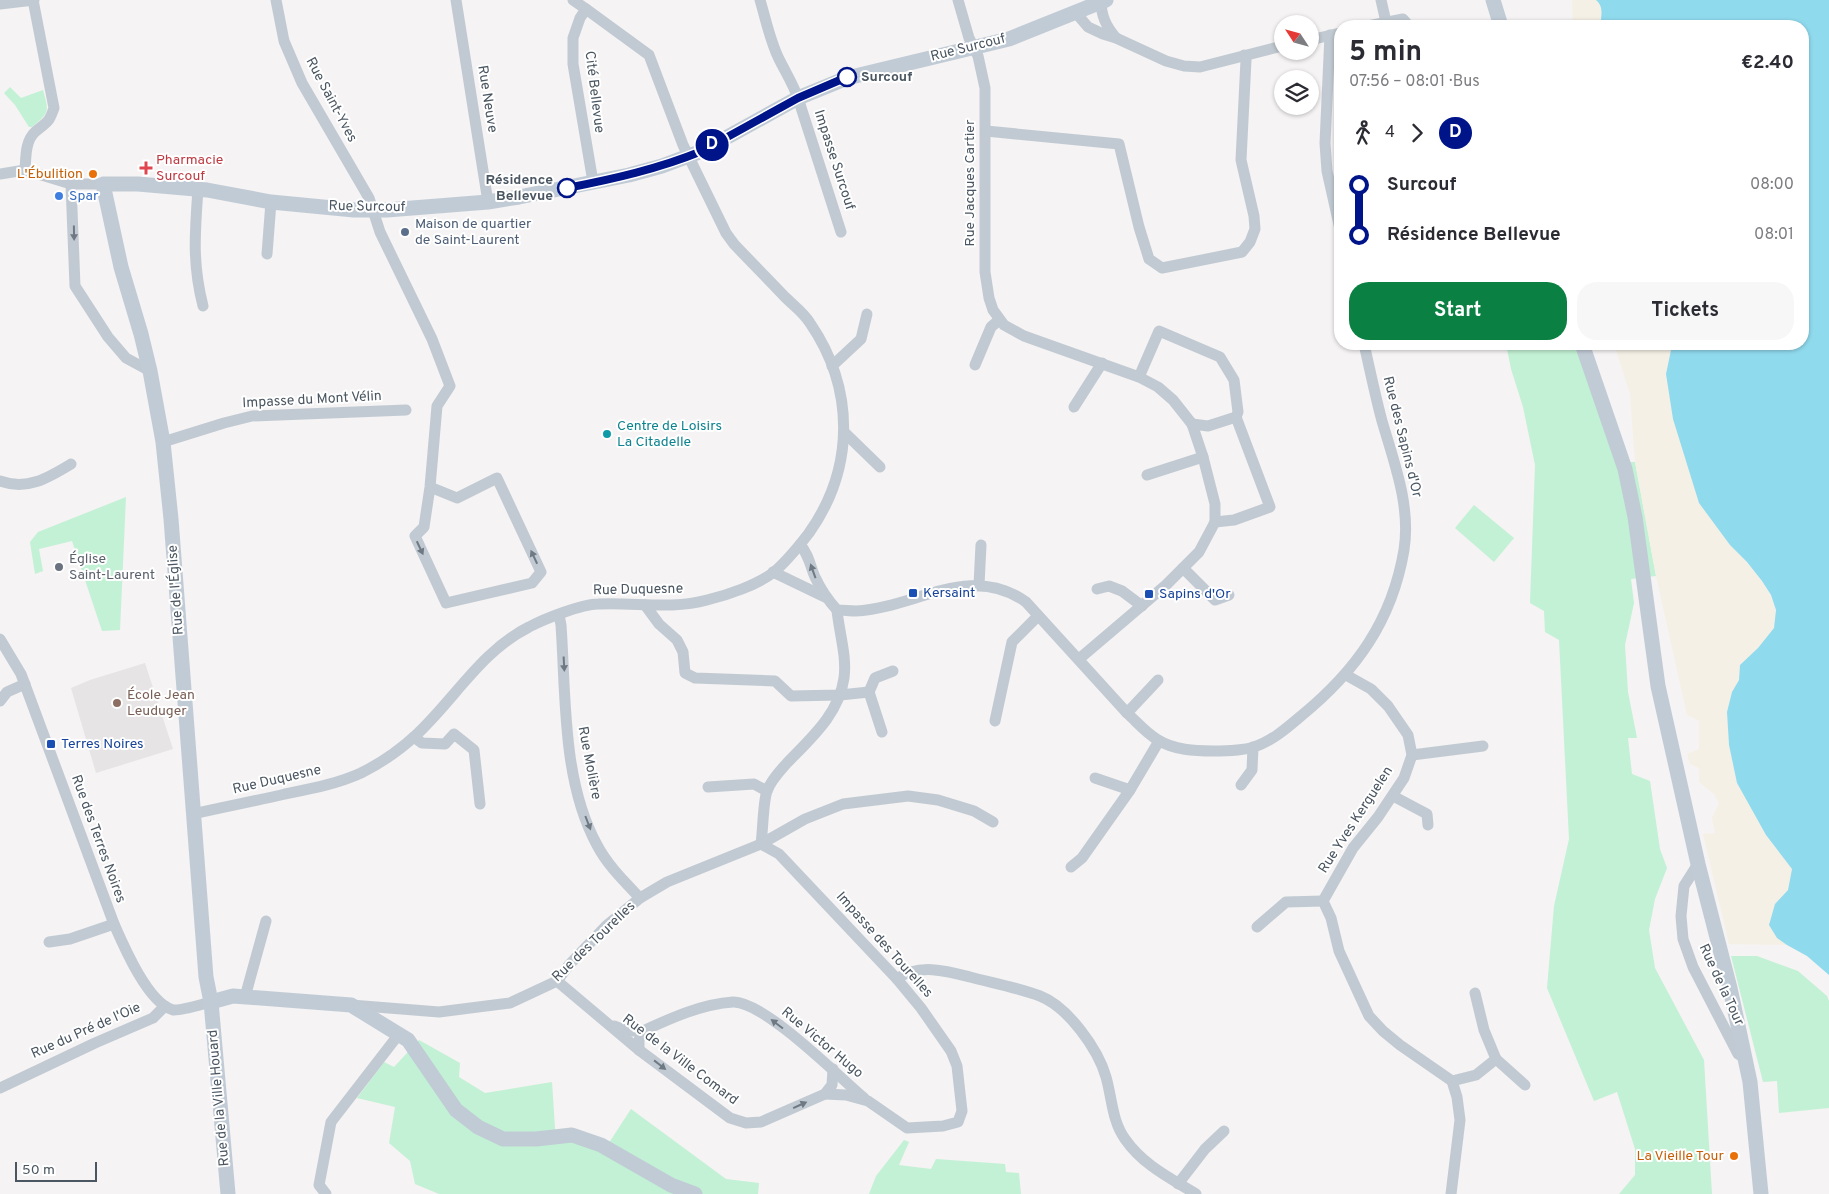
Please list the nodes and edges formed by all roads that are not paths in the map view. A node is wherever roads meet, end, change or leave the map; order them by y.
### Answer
1 (34, 0) edge
2 (276, 0) edge
3 (456, 0) edge
4 (573, 0) edge
5 (760, 0) edge
6 (958, 0) edge
7 (1381, 0) edge
8 (1493, 0) edge
9 (1102, 1) edge
10 (0, 4) edge
11 (586, 9) junction
12 (1076, 13) junction
13 (1386, 20) edge
14 (1499, 20) edge
15 (1334, 34) edge
16 (1116, 38) junction
17 (1319, 38) edge
18 (1334, 45) edge
19 (974, 46) junction
20 (1274, 48) edge
21 (1244, 55) junction
22 (798, 98) junction
23 (986, 131) junction
24 (688, 156) junction
25 (26, 170) junction
26 (0, 174) edge
27 (593, 182) junction
28 (71, 184) junction
29 (103, 184) junction
30 (198, 189) junction
31 (271, 202) junction
32 (488, 202) junction
33 (1334, 202) edge
34 (373, 209) junction
35 (841, 232) dead end
36 (266, 254) dead end
37 (203, 306) dead end
38 (866, 314) dead end
39 (999, 320) junction
40 (1365, 350) edge
41 (1584, 350) edge
42 (1102, 363) junction
43 (975, 365) dead end
44 (832, 366) junction
45 (150, 371) junction
46 (1140, 377) junction
47 (1074, 407) dead end
48 (406, 410) dead end
49 (1236, 417) junction
50 (1192, 424) junction
51 (844, 432) junction
52 (163, 442) junction
53 (1203, 457) junction
54 (71, 464) dead end
55 (880, 467) dead end
56 (1146, 476) dead end
57 (0, 481) edge
58 (430, 487) junction
59 (1215, 522) junction
60 (800, 545) junction
61 (981, 545) dead end
62 (1183, 568) junction
63 (773, 572) junction
64 (979, 585) junction
65 (1097, 589) dead end
66 (1229, 595) dead end
67 (825, 597) junction
68 (645, 604) junction
69 (1142, 606) junction
70 (837, 610) junction
71 (559, 615) junction
72 (1038, 616) junction
73 (0, 639) edge
74 (1079, 658) junction
75 (893, 671) dead end
76 (1346, 675) junction
77 (23, 679) junction
78 (1158, 680) dead end
79 (869, 692) junction
80 (840, 695) junction
81 (0, 701) edge
82 (1127, 713) junction
83 (995, 721) dead end
84 (882, 732) dead end
85 (414, 737) junction
86 (1159, 741) junction
87 (1483, 746) dead end
88 (1253, 747) junction
89 (1412, 755) junction
90 (1095, 778) dead end
91 (1241, 785) dead end
92 (708, 787) dead end
93 (1130, 790) junction
94 (767, 791) junction
95 (1393, 796) junction
96 (480, 804) dead end
97 (193, 814) junction
98 (993, 822) dead end
99 (1428, 825) dead end
100 (761, 844) junction
101 (1698, 864) junction
102 (1071, 866) dead end
103 (640, 898) junction
104 (1323, 901) junction
105 (266, 921) dead end
106 (114, 924) junction
107 (1257, 927) dead end
108 (49, 942) dead end
109 (897, 979) junction
110 (557, 981) junction
111 (1475, 993) dead end
112 (245, 997) junction
113 (212, 1002) junction
114 (351, 1005) junction
115 (165, 1006) junction
116 (608, 1024) junction
117 (643, 1031) junction
118 (399, 1034) junction
119 (639, 1050) junction
120 (1745, 1058) junction
121 (1496, 1059) junction
122 (833, 1069) junction
123 (1452, 1082) junction
124 (1525, 1084) dead end
125 (0, 1088) edge
126 (825, 1094) junction
127 (868, 1101) junction
128 (907, 1128) joint
129 (1224, 1131) dead end
130 (1178, 1184) junction
131 (228, 1194) edge
132 (326, 1194) edge
133 (695, 1194) edge
134 (1196, 1194) edge
135 (1451, 1194) edge
136 (1761, 1194) edge

1 - 10 street
1 - 25 street
2 - 34 street, Rue Saint-Yves
3 - 32 street, Rue Neuve
4 - 11 street
5 - 22 street, Impasse Surcouf
6 - 19 street, Rue Jacques Cartier
7 - 13 street
8 - 14 street
9 - 12 street, Rue Surcouf
9 - 16 street
11 - 24 street
11 - 27 street, Cité Bellevue
12 - 16 street
12 - 19 street, Rue Surcouf
15 - 17 street
16 - 21 street
18 - 33 street
19 - 22 street, Rue Surcouf
19 - 23 street, Rue Jacques Cartier
20 - 21 street
21 - 23 street
22 - 24 street, Rue Surcouf
22 - 35 street, Impasse Surcouf
23 - 39 street, Rue Jacques Cartier
24 - 27 street, Rue Surcouf
24 - 44 street, Rue Duquesne
25 - 26 street
25 - 28 street
27 - 32 street, Rue Surcouf
28 - 29 street
28 -> 45 street
29 - 30 street, Rue Surcouf
29 - 45 street, Rue de l'Église
30 - 31 street, Rue Surcouf
30 - 37 street
31 - 34 street, Rue Surcouf
31 - 36 street
32 - 34 street, Rue Surcouf
34 - 58 street, Rue Saint-Yves
38 - 44 street
39 - 42 street
39 - 43 street
40 - 76 street, Rue des Sapins d'Or
41 - 101 street
42 - 46 street
42 - 47 street
44 - 51 street, Rue Duquesne
45 - 52 street, Rue de l'Église
46 - 49 street
46 - 50 street
48 - 52 street, Impasse du Mont Vélin
49 - 50 street
49 - 59 street
50 - 53 street
51 - 55 street
51 - 60 street, Rue Duquesne
52 - 97 street, Rue de l'Église
53 - 56 street
53 - 59 street
54 - 57 street
58 -> 58 street
59 - 62 street
60 - 63 street, Rue Duquesne
67 -> 60 street
61 - 64 street
62 - 66 street
62 - 69 street
63 - 67 street
63 - 68 street, Rue Duquesne
64 - 70 street, Rue des Sapins d'Or
64 - 72 street, Rue des Sapins d'Or
65 - 69 street
67 - 70 street
68 - 71 street, Rue Duquesne
68 - 80 street
69 - 74 street
70 - 80 street
71 - 85 street, Rue Duquesne
71 -> 103 street, Rue Molière
72 - 74 street, Rue des Sapins d'Or
72 - 83 street
73 - 77 street, Rue des Terres Noires
74 - 82 street, Rue des Sapins d'Or
75 - 79 street
76 - 88 street, Rue des Sapins d'Or
76 - 89 street
77 - 81 street
77 - 106 street, Rue des Terres Noires
78 - 82 street
79 - 80 street
79 - 84 street
80 - 94 street
82 - 86 street, Rue des Sapins d'Or
85 - 96 street
85 - 97 street, Rue Duquesne
86 - 88 street, Rue des Sapins d'Or
86 - 93 street
87 - 89 street
88 - 91 street
89 - 95 street, Rue Yves Kerguelen
90 - 93 street
92 - 94 street
93 - 102 street
94 - 100 street
95 - 99 street
95 - 104 street, Rue Yves Kerguelen
97 - 113 street, Rue de l'Église
98 - 100 street, Rue des Tourelles
100 - 103 street, Rue des Tourelles
100 - 109 street, Impasse des Tourelles
101 - 120 street
101 - 120 street, Rue de la Tour
103 - 110 street, Rue des Tourelles
104 - 107 street
104 - 123 street
105 - 112 street
106 - 108 street
106 - 115 street, Rue des Terres Noires
109 - 128 street, Impasse des Tourelles
109 - 130 street
110 - 114 street, Rue des Tourelles
110 - 116 street, Rue de la Ville Comard
111 - 121 street
112 - 113 street, Rue des Tourelles
112 - 114 street, Rue des Tourelles
113 - 115 street
113 - 131 street, Rue de la Ville Houard
114 - 118 street
115 - 125 street, Rue du Pré de l'Oie
116 - 117 street
116 - 119 street, Rue de la Ville Comard
117 - 119 street
122 -> 117 street, Rue Victor Hugo
118 - 132 street
118 - 133 street
119 -> 126 street, Rue de la Ville Comard
120 - 136 street
121 - 123 street
121 - 124 street
122 - 126 street
122 - 127 street, Rue Victor Hugo
123 - 135 street
126 - 127 street, Rue de la Ville Comard
127 - 128 street, Rue de la Ville Comard
129 - 130 street
130 - 134 street

